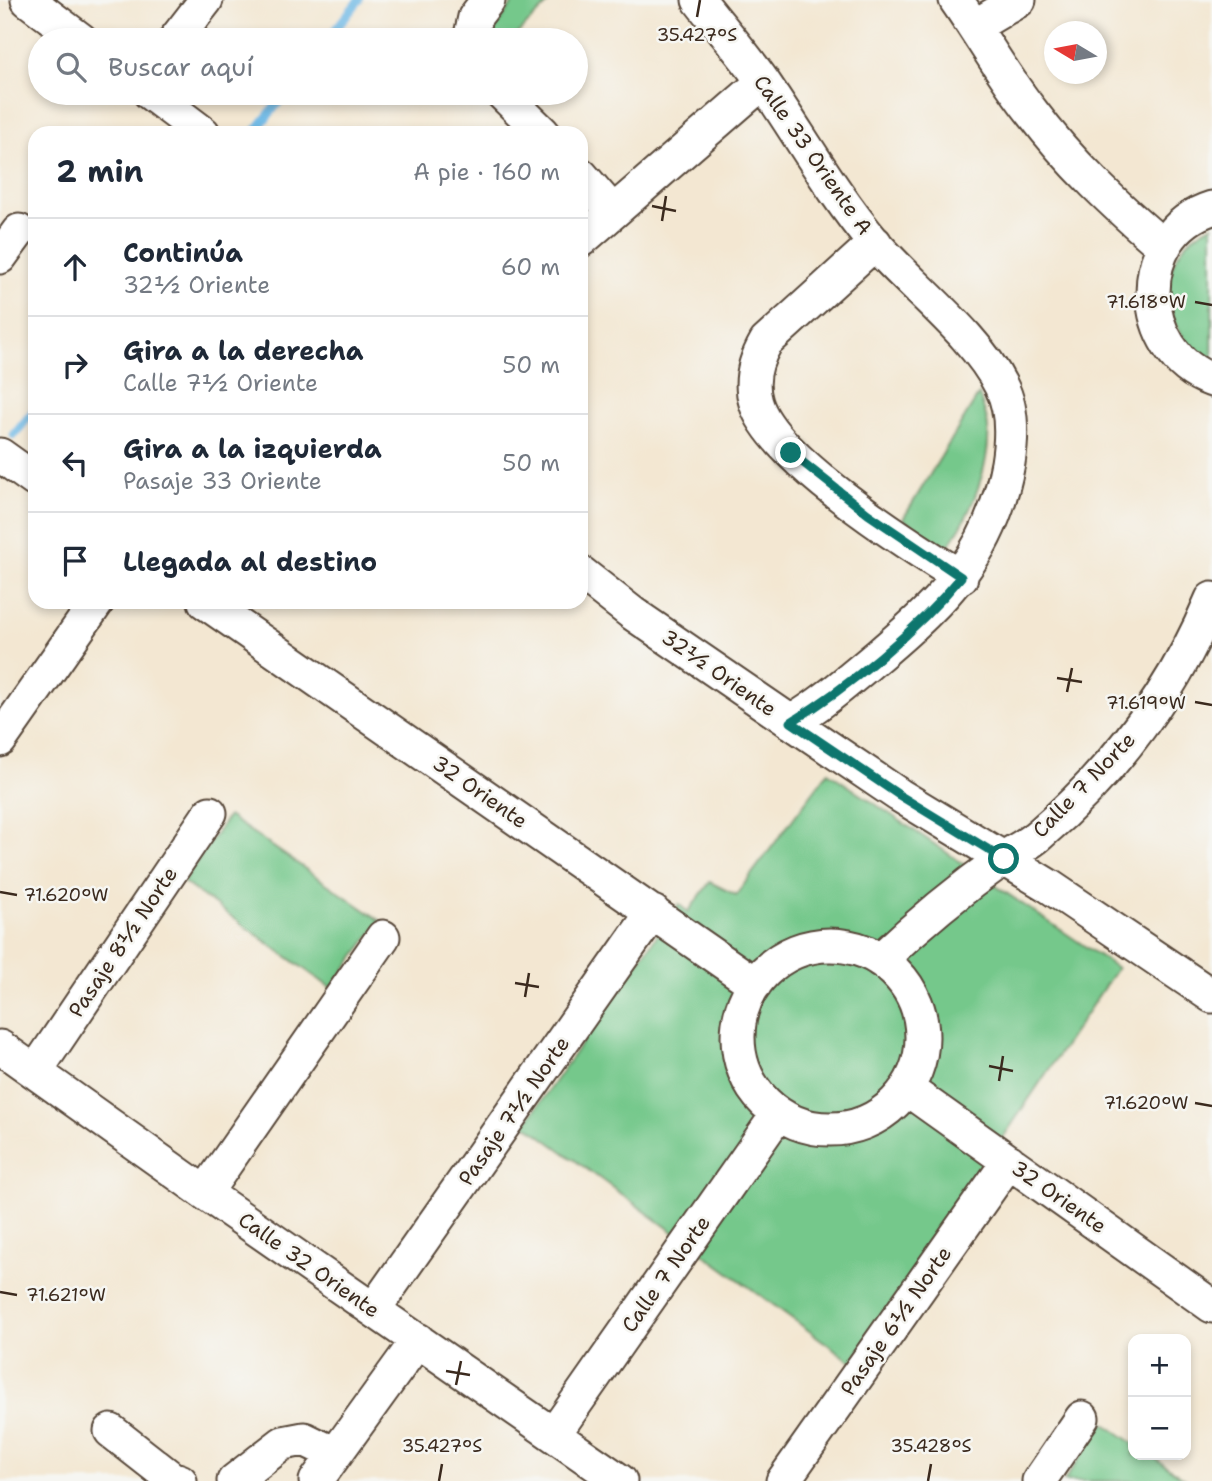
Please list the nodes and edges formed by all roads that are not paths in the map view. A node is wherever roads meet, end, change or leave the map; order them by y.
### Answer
1 (28, 0) edge
2 (206, 0) edge
3 (488, 0) edge
4 (699, 0) edge
5 (1019, 0) edge
6 (965, 13) edge
7 (65, 28) edge
8 (184, 28) edge
9 (473, 28) edge
10 (763, 82) junction
11 (166, 105) edge
12 (514, 105) edge
13 (194, 126) edge
14 (535, 126) edge
15 (588, 183) edge
16 (1212, 208) edge
17 (613, 212) junction
18 (588, 234) edge
19 (875, 243) junction
20 (1164, 247) junction
21 (1212, 380) edge
22 (0, 455) edge
23 (28, 475) edge
24 (961, 577) junction
25 (588, 578) edge
26 (1212, 599) edge
27 (92, 609) edge
28 (215, 609) edge
29 (791, 722) junction
30 (1, 736) edge
31 (211, 813) dead end
32 (1004, 859) junction
33 (653, 912) junction
34 (383, 937) dead end
35 (880, 960) junction
36 (755, 984) junction
37 (1212, 996) edge
38 (0, 1047) edge
39 (35, 1072) junction
40 (906, 1089) junction
41 (778, 1114) junction
42 (1009, 1161) junction
43 (205, 1193) junction
44 (1212, 1306) edge
45 (374, 1309) junction
46 (418, 1340) junction
47 (1082, 1419) dead end
48 (111, 1431) dead end
49 (554, 1434) junction
50 (335, 1454) junction
51 (180, 1481) edge
52 (234, 1481) edge
53 (316, 1481) edge
54 (620, 1481) edge
55 (783, 1481) edge
56 (1038, 1481) edge

1 - 7 street
2 - 8 street
3 - 9 street
4 - 10 street, Calle 33 Oriente A
5 - 6 street
6 - 20 street
10 - 17 street
10 - 19 street, Calle 33 Oriente A
11 - 13 street
12 - 14 street
15 - 17 street
16 - 20 street
17 - 18 street
19 - 24 street, Calle 33 Oriente A
19 - 24 street
20 - 21 street
22 - 23 street
24 - 29 street
25 - 29 street, 32½ Oriente
26 - 32 street, Calle 7 Norte
27 - 30 street
28 - 33 street, 32 Oriente
29 - 32 street, 32½ Oriente
31 - 39 street, Pasaje 8½ Norte
32 - 35 street, Calle 7 Norte
32 - 37 street, 32½ Oriente
33 - 36 street, 32 Oriente
33 - 45 street, Pasaje 7½ Norte
34 - 43 street
35 - 36 street
35 - 40 street
36 - 41 street
38 - 39 street, Calle 32 Oriente
39 - 43 street, Calle 32 Oriente
40 - 41 street
40 - 42 street, 32 Oriente
41 - 49 street, Calle 7 Norte
42 - 44 street, 32 Oriente
42 - 55 street, Pasaje 6½ Norte
43 - 45 street, Calle 32 Oriente
45 - 46 street, Calle 32 Oriente
46 - 49 street, Calle 32 Oriente
46 - 50 street
47 - 56 street
48 - 51 street
49 - 54 street, Calle 32 Oriente
50 - 52 street
50 - 53 street

